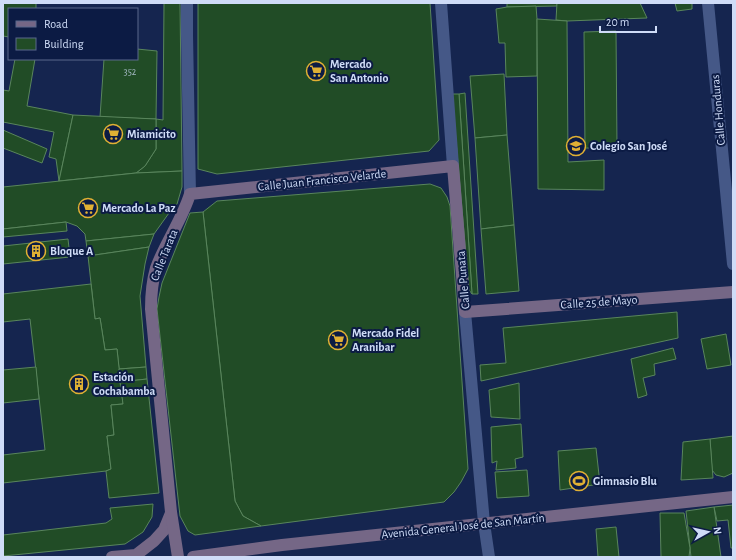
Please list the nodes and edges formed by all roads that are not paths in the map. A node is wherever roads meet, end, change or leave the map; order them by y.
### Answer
1 (187, 3) edge
2 (441, 3) edge
3 (708, 3) edge
4 (453, 166) junction
5 (190, 194) junction
6 (733, 264) edge
7 (733, 292) edge
8 (465, 312) junction
9 (733, 497) edge
10 (171, 512) junction
11 (484, 523) junction
12 (112, 557) edge
13 (178, 557) edge
14 (193, 557) edge
15 (488, 557) edge

1 - 5 street, Calle Tarata
2 - 4 street, Calle Punata
3 - 6 street, Calle Honduras
4 - 5 main road, Calle Juan Francisco Velarde
4 - 8 main road, Calle Punata
5 - 10 main road, Calle Tarata
7 - 8 main road, Calle 25 de Mayo
8 - 11 street, Calle Punata
9 - 11 main road, Avenida General José de San Martín
10 - 12 main road
10 - 13 main road, Calle Tarata
11 - 14 main road, Avenida General José de San Martín
11 - 15 street, Calle Punata

